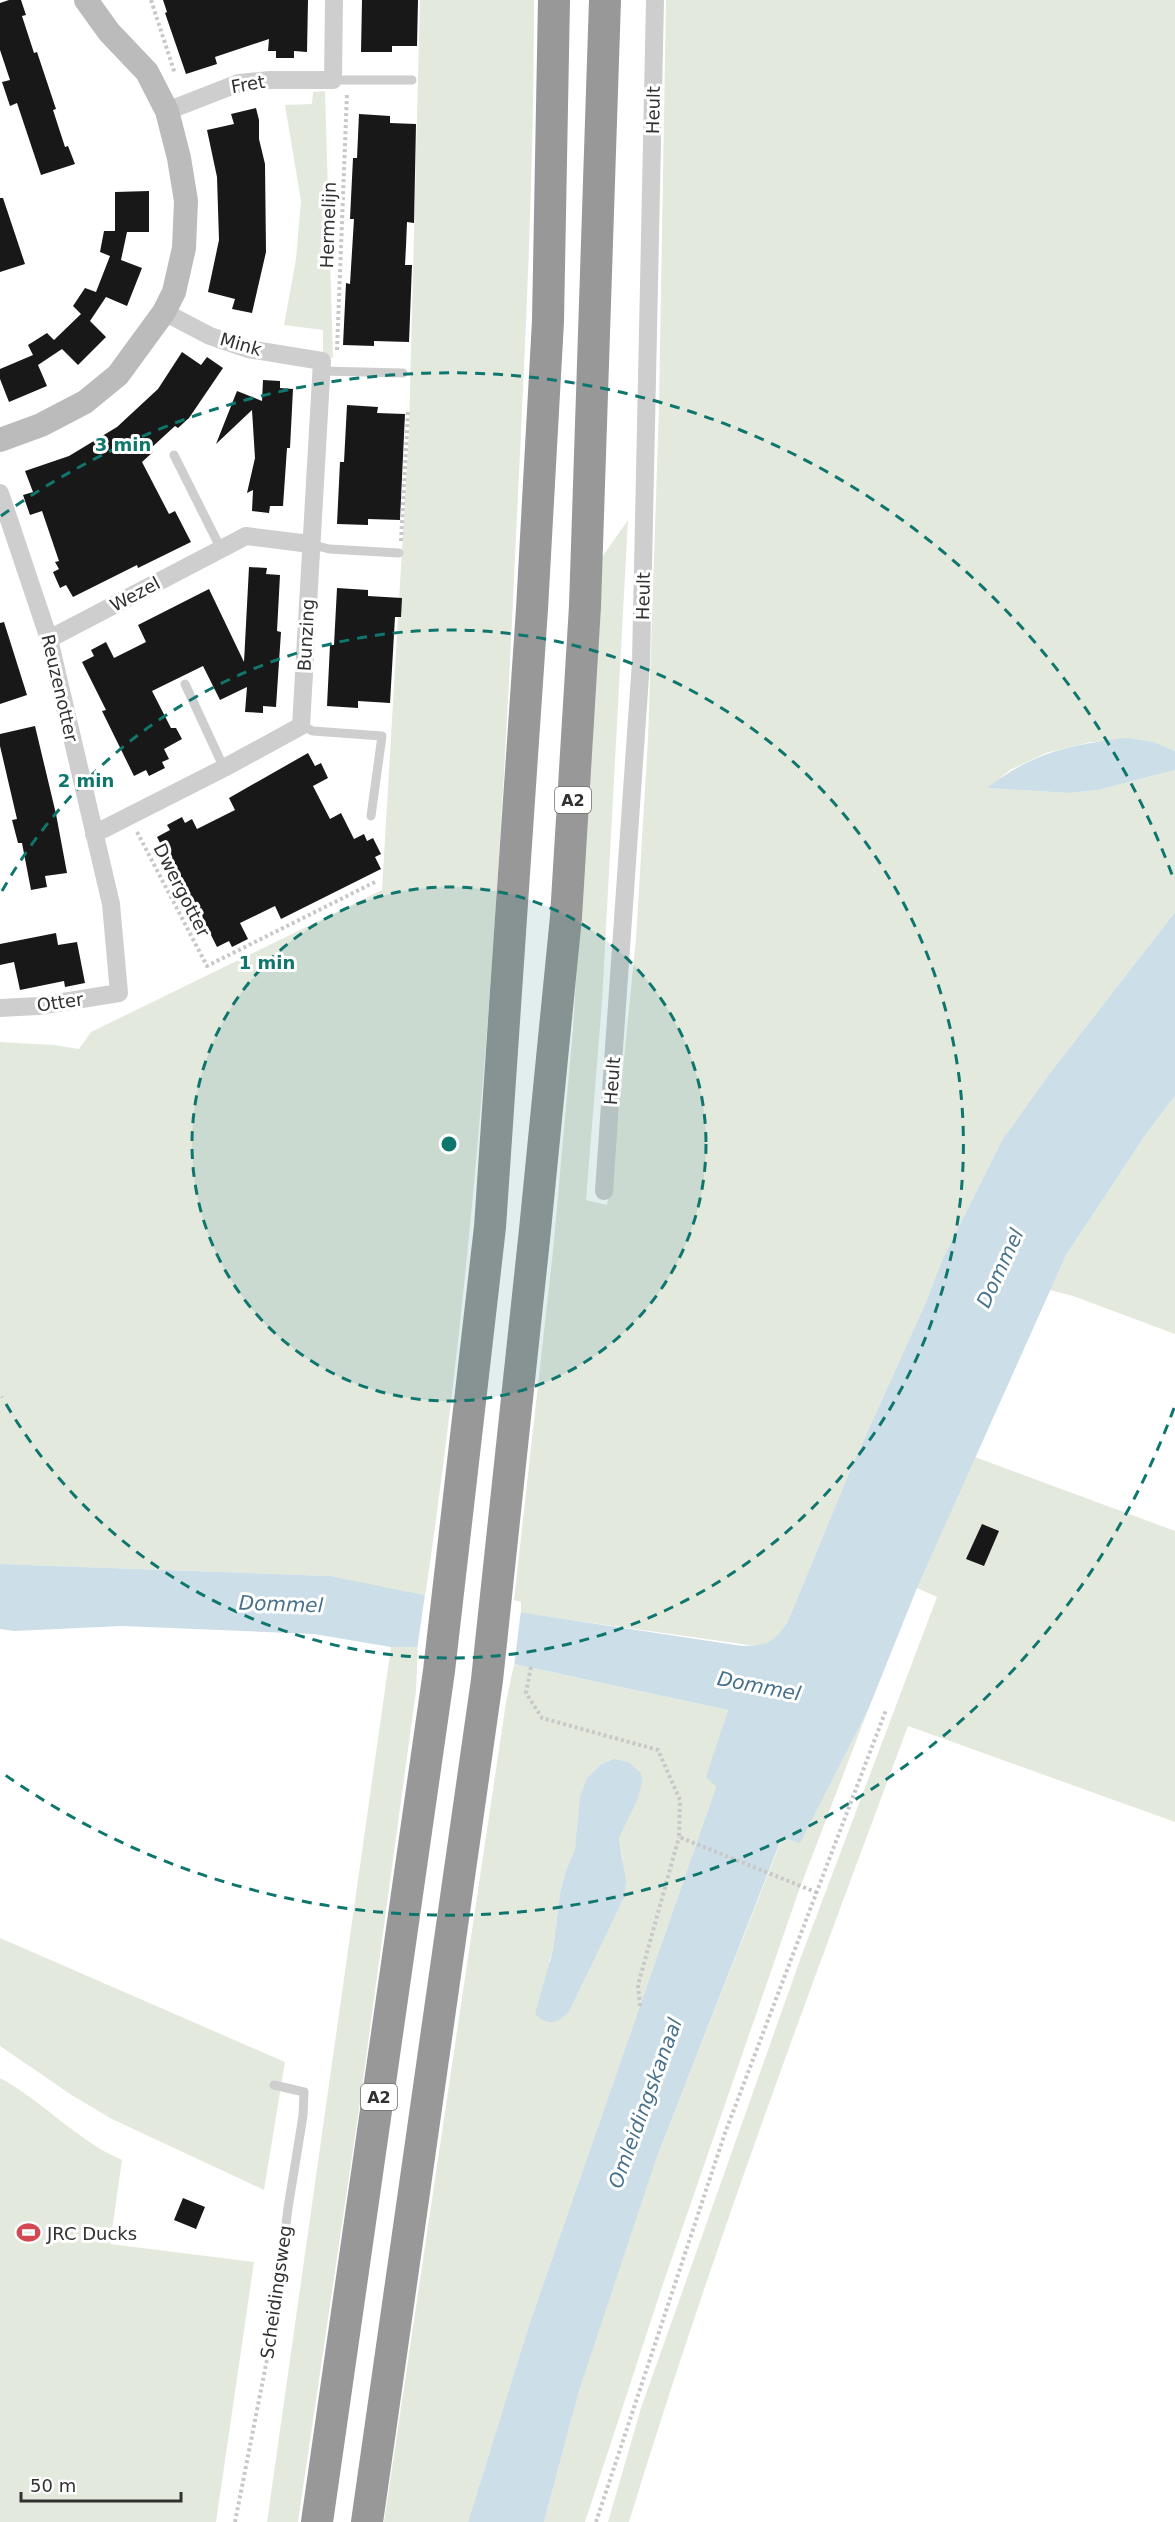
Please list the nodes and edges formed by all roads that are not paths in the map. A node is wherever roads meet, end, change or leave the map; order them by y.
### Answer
1 (334, 0) edge
2 (554, 0) edge
3 (605, 0) edge
4 (655, 0) edge
5 (92, 1) edge
6 (340, 80) junction
7 (412, 80) dead end
8 (176, 107) junction
9 (164, 312) junction
10 (326, 368) junction
11 (403, 373) dead end
12 (0, 440) edge
13 (174, 455) dead end
14 (0, 493) edge
15 (310, 544) junction
16 (221, 549) junction
17 (399, 554) road end
18 (50, 639) junction
19 (184, 684) dead end
20 (301, 726) junction
21 (224, 768) junction
22 (371, 816) dead end
23 (94, 834) junction
24 (119, 993) joint
25 (0, 1008) edge
26 (604, 1191) dead end
27 (274, 2085) dead end
28 (274, 2322) road end
29 (317, 2522) edge
30 (367, 2522) edge

1 - 6 street
2 - 29 highway, A2
3 - 30 highway, A2
4 - 26 street, Heult
5 - 8 street
6 - 7 lane
6 - 8 street, Fret
8 - 9 street
9 - 10 street, Mink
9 - 12 street
10 - 11 lane
10 - 15 street, Bunzing
13 - 16 lane
14 - 18 street, Reuzenotter
15 - 16 street, Wezel
15 - 17 lane
15 - 20 street, Bunzing
16 - 18 street, Wezel
18 - 23 street, Reuzenotter
19 - 21 lane
20 - 21 street
20 - 22 lane
21 - 23 street
23 - 24 street, Reuzenotter
24 - 25 street, Otter
27 - 28 lane, Scheidingsweg

